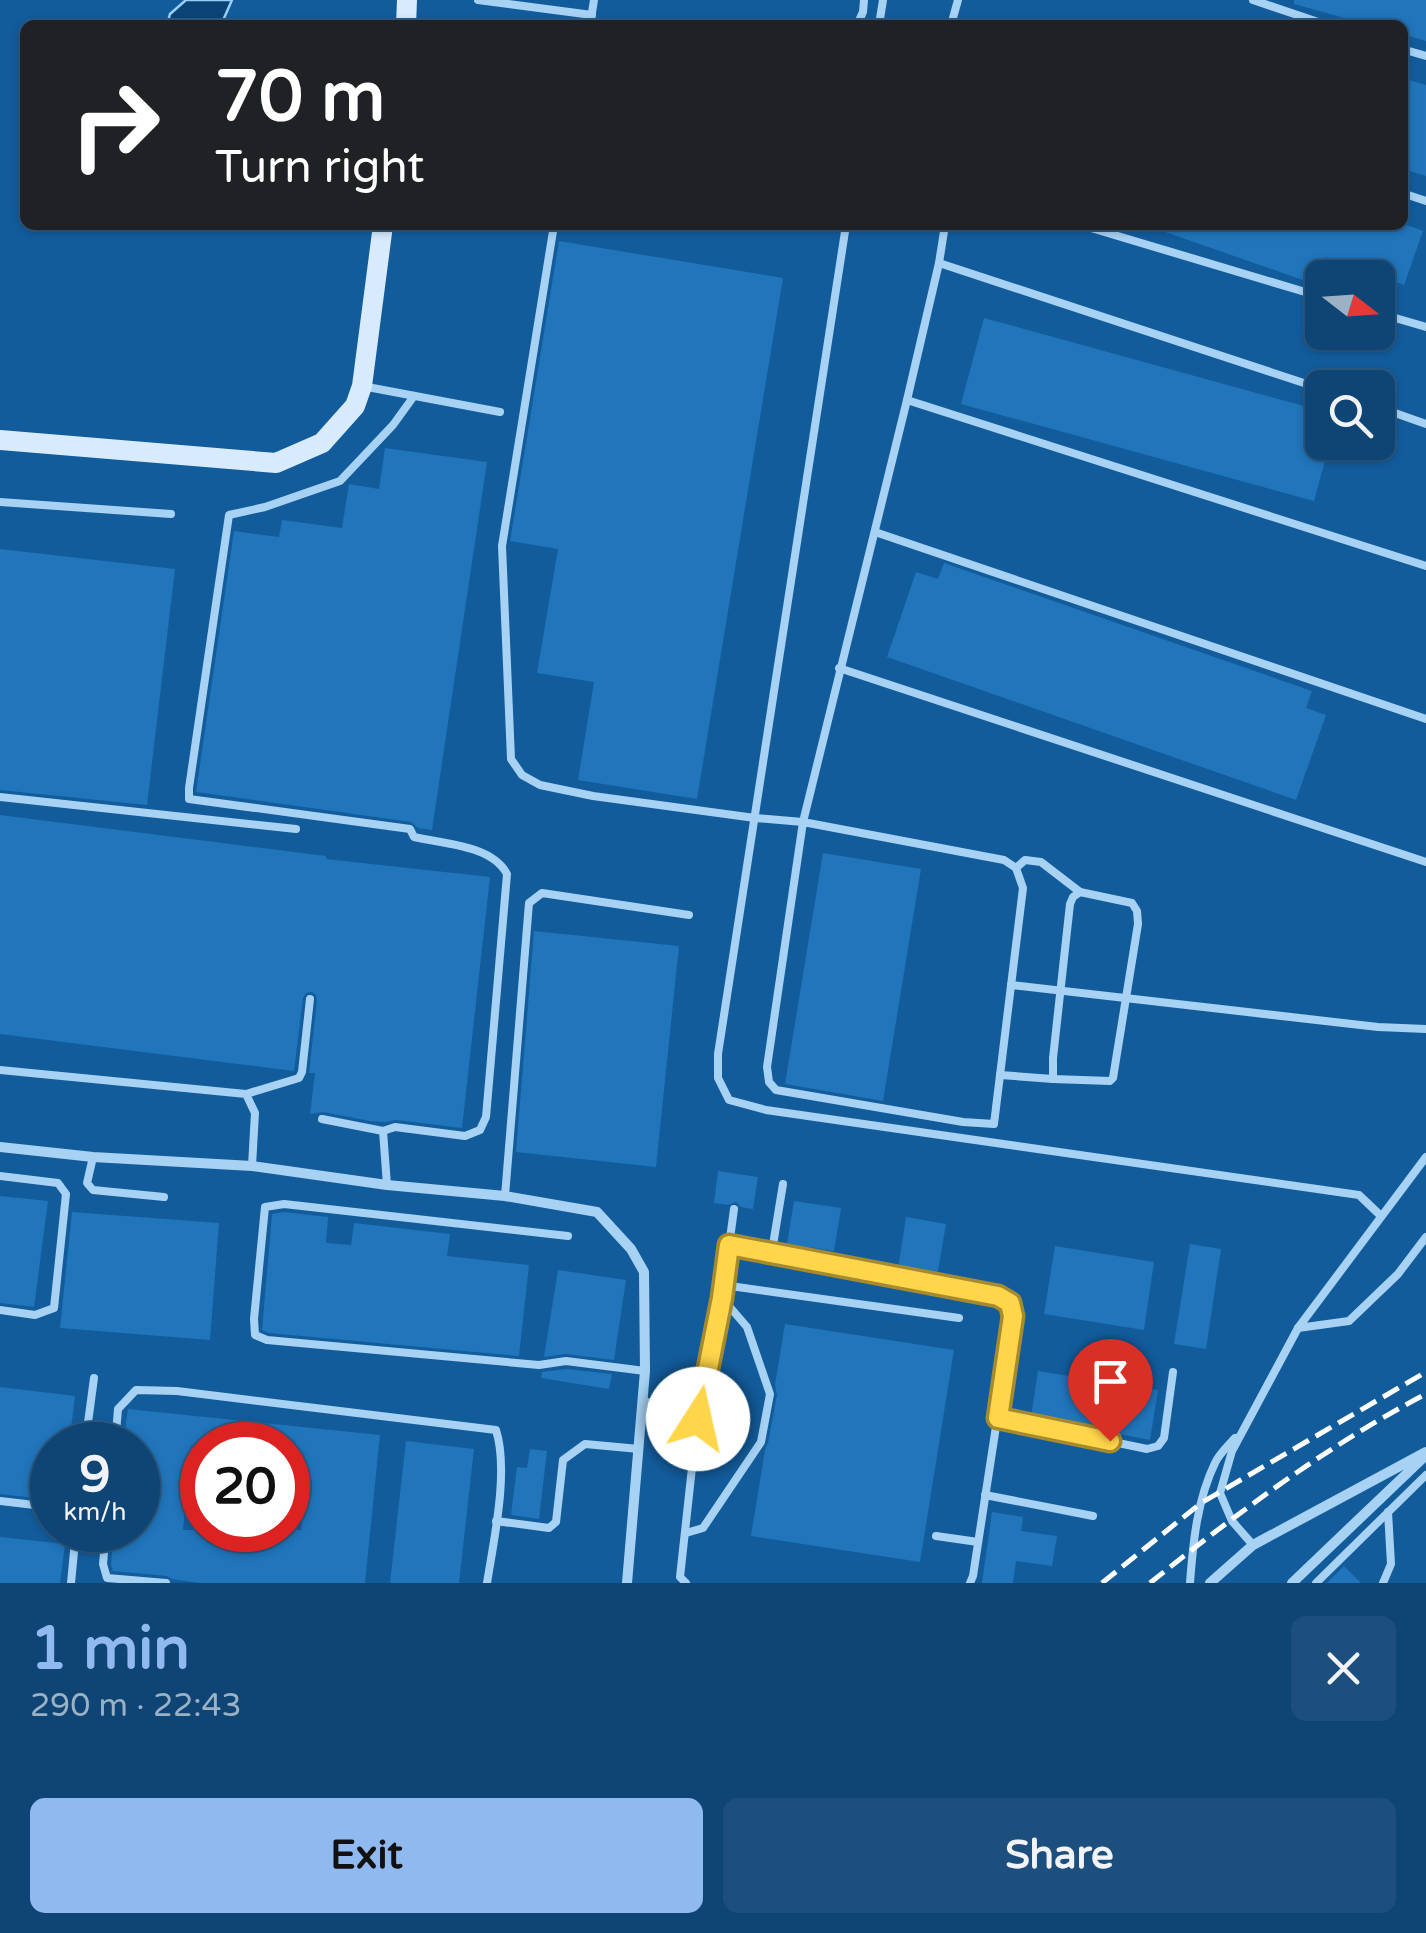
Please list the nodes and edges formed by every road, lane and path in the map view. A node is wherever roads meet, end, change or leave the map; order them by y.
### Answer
1 (478, 0) edge
2 (559, 0) edge
3 (594, 0) edge
4 (1254, 0) edge
5 (558, 11) junction
6 (591, 20) edge
7 (1312, 20) edge
8 (382, 230) edge
9 (553, 230) edge
10 (845, 230) edge
11 (944, 230) edge
12 (1098, 230) edge
13 (939, 264) junction
14 (1305, 292) edge
15 (1395, 318) edge
16 (1426, 327) edge
17 (1305, 383) edge
18 (362, 386) junction
19 (414, 396) junction
20 (907, 400) junction
21 (500, 412) dead end
22 (1395, 414) edge
23 (1426, 424) edge
24 (0, 440) edge
25 (0, 502) edge
26 (172, 514) dead end
27 (875, 532) junction
28 (1426, 566) edge
29 (840, 668) junction
30 (1426, 719) edge
31 (0, 797) edge
32 (755, 818) junction
33 (803, 822) junction
34 (296, 829) dead end
35 (1426, 862) edge
36 (1016, 868) junction
37 (1080, 892) junction
38 (688, 915) dead end
39 (1011, 986) junction
40 (1061, 992) junction
41 (310, 1000) dead end
42 (1126, 1000) junction
43 (1426, 1029) edge
44 (0, 1070) edge
45 (1000, 1075) junction
46 (1053, 1079) junction
47 (246, 1094) junction
48 (322, 1119) dead end
49 (383, 1130) junction
50 (0, 1147) edge
51 (1426, 1156) edge
52 (92, 1157) junction
53 (252, 1166) junction
54 (0, 1176) edge
55 (782, 1184) dead end
56 (387, 1185) junction
57 (505, 1196) junction
58 (164, 1197) dead end
59 (734, 1209) dead end
60 (1381, 1216) junction
61 (568, 1236) dead end
62 (1426, 1237) edge
63 (729, 1245) junction
64 (772, 1251) junction
65 (723, 1285) junction
66 (722, 1298) junction
67 (0, 1310) edge
68 (960, 1318) dead end
69 (1298, 1328) junction
70 (645, 1371) junction
71 (1173, 1372) dead end
72 (94, 1378) dead end
73 (643, 1402) junction
74 (698, 1413) junction
75 (998, 1418) junction
76 (87, 1422) edge
77 (117, 1422) edge
78 (1248, 1423) junction
79 (640, 1449) junction
80 (1426, 1453) edge
81 (1426, 1475) edge
82 (985, 1495) junction
83 (0, 1501) edge
84 (30, 1504) edge
85 (1388, 1512) junction
86 (1092, 1516) dead end
87 (496, 1521) junction
88 (1344, 1532) junction
89 (686, 1533) junction
90 (936, 1536) dead end
91 (978, 1542) junction
92 (1253, 1545) junction
93 (1349, 1551) junction
94 (74, 1552) edge
95 (104, 1552) edge
96 (71, 1583) edge
97 (166, 1583) edge
98 (487, 1583) edge
99 (627, 1583) edge
100 (686, 1583) edge
101 (970, 1583) edge
102 (1190, 1583) edge
103 (1210, 1583) edge
104 (1292, 1583) edge
105 (1316, 1583) edge
106 (1383, 1583) edge

1 - 5 lane
2 - 5 lane
3 - 6 lane
4 - 7 lane
5 - 6 lane
8 - 18 street
9 - 32 lane
10 - 32 lane
11 - 13 lane
12 - 14 lane
13 - 17 lane
13 - 20 lane
15 - 16 lane
18 - 19 lane
18 - 24 street
19 - 21 lane
19 - 49 lane
20 - 27 lane
20 - 28 lane
22 - 23 lane
25 - 26 lane
27 - 29 lane
27 - 30 lane
29 - 33 lane
29 - 35 lane
31 - 34 lane
32 - 33 lane
32 - 60 lane
33 - 36 lane
33 - 45 lane
36 - 37 lane
36 - 39 lane
37 - 40 lane
37 - 42 lane
38 - 57 lane
39 - 40 lane
39 - 45 lane
40 - 42 lane
40 - 46 lane
41 - 47 lane
42 - 43 lane
42 - 46 lane
44 - 47 lane
45 - 46 lane
47 - 53 lane
48 - 49 lane
49 - 56 lane
50 - 52 street
51 - 60 lane
52 - 53 street
52 - 58 lane
53 - 56 street
54 - 67 lane
55 - 64 lane
56 - 57 street
57 - 70 street
59 - 63 lane
60 - 69 lane
61 - 70 lane
62 - 69 lane
63 - 64 lane
63 - 65 lane
64 - 75 lane
65 - 66 lane
65 - 68 lane
66 - 74 lane
66 - 89 lane
69 - 78 lane
70 - 73 street
71 - 75 lane
72 - 76 lane
73 - 74 lane
73 - 79 street
74 - 89 lane
75 - 82 lane
77 - 87 lane
78 - 92 lane
78 - 102 lane
79 - 87 lane
79 - 99 street
80 - 88 street
80 - 92 street
81 - 85 lane
82 - 86 lane
82 - 91 lane
83 - 84 lane
85 - 93 lane
85 - 106 lane
87 - 98 lane
88 - 93 lane
88 - 104 street
89 - 100 lane
90 - 91 lane
91 - 101 lane
92 - 103 street
93 - 105 lane
94 - 96 lane
95 - 97 lane

